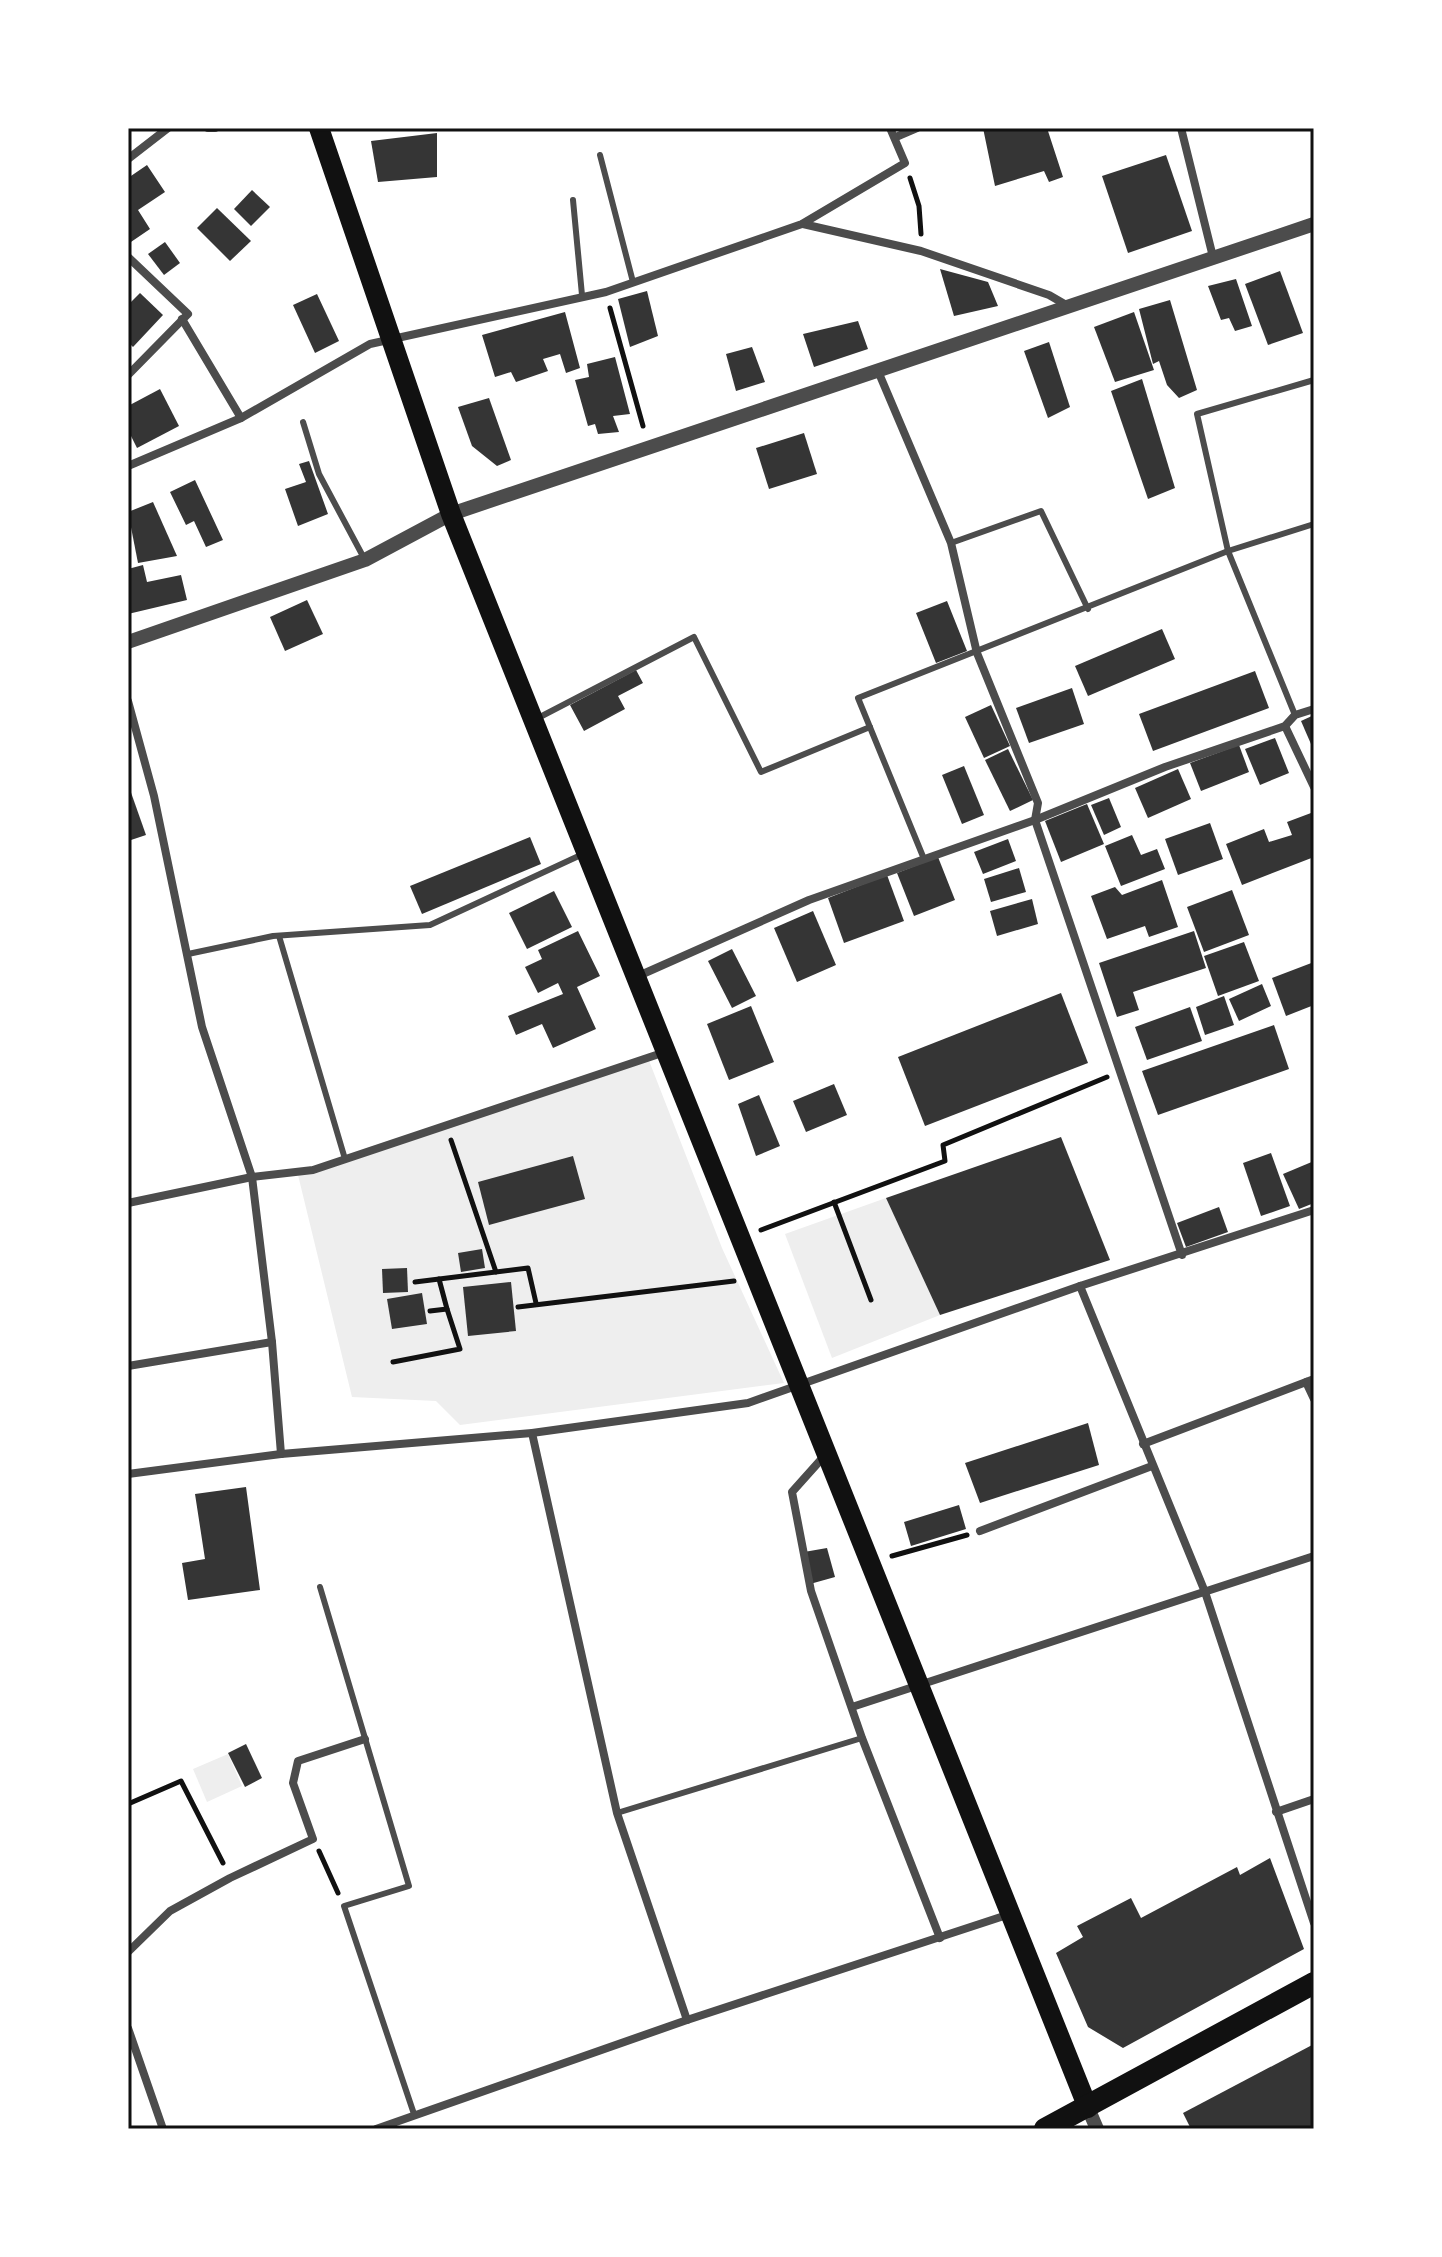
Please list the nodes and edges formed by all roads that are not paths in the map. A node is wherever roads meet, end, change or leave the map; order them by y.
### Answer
1 (168, 128) edge
2 (208, 128) edge
3 (215, 128) edge
4 (319, 128) edge
5 (890, 128) edge
6 (917, 128) edge
7 (1181, 128) edge
8 (896, 137) junction
9 (600, 155) dead end
10 (128, 159) edge
11 (573, 200) dead end
12 (802, 224) junction
13 (1314, 224) edge
14 (128, 257) edge
15 (1213, 257) junction
16 (633, 282) junction
17 (582, 295) junction
18 (1070, 307) junction
19 (182, 319) junction
20 (392, 338) junction
21 (878, 371) junction
22 (128, 375) edge
23 (1314, 380) edge
24 (241, 418) junction
25 (303, 422) dead end
26 (128, 466) edge
27 (451, 514) junction
28 (1314, 524) edge
29 (951, 543) junction
30 (1228, 551) junction
31 (365, 560) junction
32 (1088, 609) junction
33 (128, 642) edge
34 (977, 653) junction
35 (128, 701) edge
36 (1314, 709) edge
37 (1295, 715) junction
38 (533, 720) junction
39 (1285, 726) junction
40 (870, 727) junction
41 (1314, 787) edge
42 (1035, 820) junction
43 (587, 853) junction
44 (924, 859) junction
45 (279, 936) junction
46 (188, 954) junction
47 (636, 977) junction
48 (666, 1052) junction
49 (345, 1159) junction
50 (252, 1177) junction
51 (128, 1203) edge
52 (1314, 1210) edge
53 (1182, 1255) junction
54 (1080, 1286) junction
55 (272, 1342) junction
56 (128, 1366) edge
57 (1310, 1380) edge
58 (798, 1382) junction
59 (1314, 1399) edge
60 (532, 1433) junction
61 (1143, 1444) junction
62 (827, 1453) junction
63 (281, 1454) junction
64 (1152, 1466) junction
65 (128, 1474) edge
66 (980, 1531) road end
67 (1314, 1556) edge
68 (320, 1587) dead end
69 (1205, 1592) junction
70 (919, 1684) junction
71 (852, 1707) junction
72 (862, 1738) junction
73 (365, 1739) junction
74 (1314, 1799) edge
75 (1276, 1812) junction
76 (617, 1813) junction
77 (1011, 1914) junction
78 (1314, 1923) edge
79 (940, 1938) junction
80 (128, 1952) edge
81 (1314, 1983) edge
82 (687, 2020) junction
83 (128, 2028) edge
84 (1088, 2108) junction
85 (414, 2114) junction
86 (163, 2129) edge
87 (376, 2129) edge
88 (1045, 2129) edge
89 (1097, 2129) edge

1 - 10 street
2 - 3 street
4 - 20 main road
5 - 8 street
6 - 8 street
7 - 15 street
8 - 12 street
9 - 16 lane
11 - 17 lane
12 - 16 street
12 - 18 street
13 - 15 street
14 - 19 street
15 - 18 street
16 - 17 street
17 - 20 street
18 - 21 street
19 - 22 street
19 - 24 street
20 - 24 street
20 - 27 main road
21 - 27 street
21 - 29 street
23 - 30 lane
24 - 26 street
25 - 31 lane
27 - 31 street
27 - 38 main road
28 - 30 lane
29 - 32 lane
29 - 34 street
30 - 32 lane
30 - 37 lane
31 - 33 street
32 - 34 lane
34 - 40 lane
34 - 42 street
35 - 46 street
36 - 37 street
37 - 39 street
38 - 40 lane
38 - 43 main road
39 - 41 street
39 - 42 street
40 - 44 lane
42 - 44 street
42 - 53 street
43 - 45 lane
43 - 47 main road
44 - 47 street
45 - 46 lane
45 - 49 lane
46 - 50 street
47 - 48 main road
48 - 49 street
48 - 58 main road
49 - 50 street
50 - 51 street
50 - 55 street
52 - 53 street
53 - 54 street
54 - 58 street
54 - 61 street
55 - 56 street
55 - 63 street
57 - 59 street
57 - 61 street
58 - 60 street
58 - 62 main road
60 - 63 street
60 - 76 street
61 - 64 street
62 - 70 main road
62 - 71 street
63 - 65 street
64 - 66 street
64 - 69 street
67 - 69 street
68 - 73 lane
69 - 70 street
69 - 75 street
70 - 71 street
70 - 77 main road
71 - 72 street
72 - 76 lane
72 - 79 street
73 - 80 street
73 - 85 lane
74 - 75 street
75 - 78 street
76 - 82 street
77 - 79 street
77 - 84 main road
79 - 82 street
81 - 84 highway
82 - 85 street
83 - 86 street
84 - 88 highway
84 - 89 street
85 - 87 street

